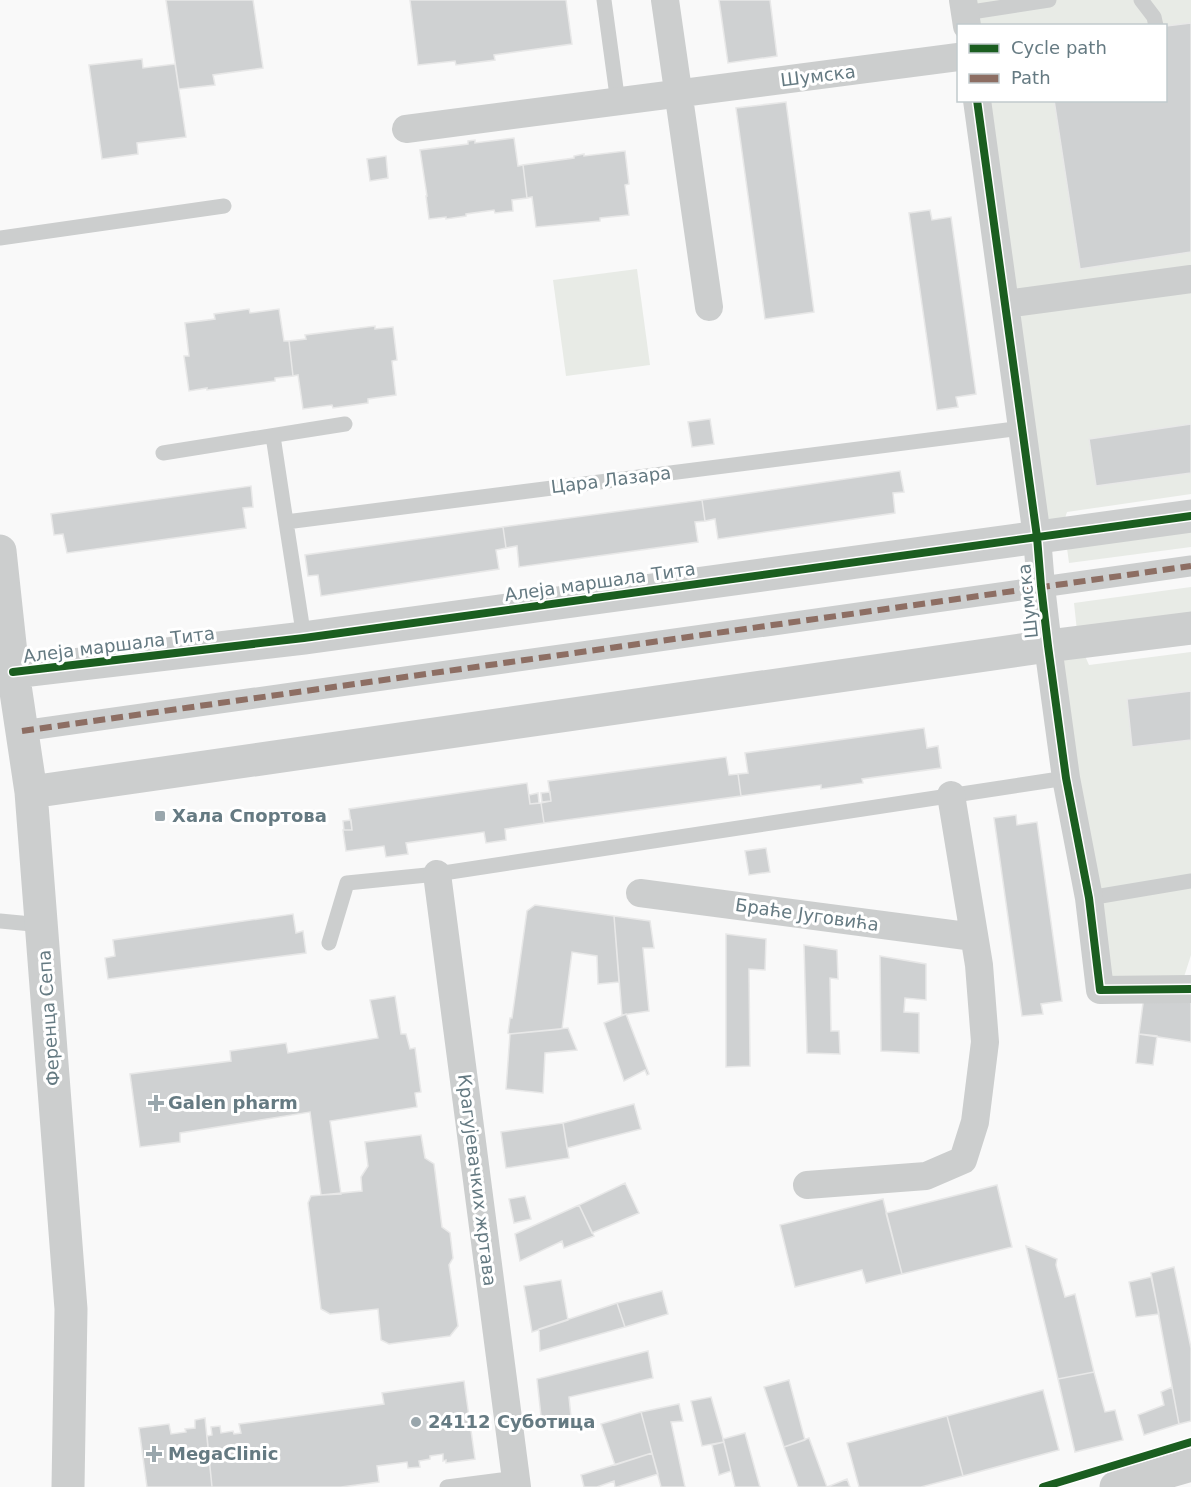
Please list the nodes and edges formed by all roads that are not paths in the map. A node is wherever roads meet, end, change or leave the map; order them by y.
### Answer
1 (604, 0) edge
2 (665, 0) edge
3 (1049, 0) edge
4 (1141, 0) edge
5 (965, 13) edge
6 (1156, 24) edge
7 (957, 57) edge
8 (678, 94) junction
9 (977, 102) edge
10 (618, 103) junction
11 (406, 129) dead end
12 (224, 206) dead end
13 (0, 238) edge
14 (1191, 279) edge
15 (1005, 304) junction
16 (709, 307) dead end
17 (345, 424) dead end
18 (1022, 428) junction
19 (273, 436) junction
20 (163, 453) dead end
21 (1191, 516) edge
22 (286, 522) junction
23 (1037, 537) junction
24 (0, 551) edge
25 (1191, 566) edge
26 (1041, 586) junction
27 (1191, 628) edge
28 (304, 638) junction
29 (1048, 646) junction
30 (13, 672) junction
31 (22, 731) junction
32 (1066, 778) junction
33 (32, 792) junction
34 (951, 795) junction
35 (437, 874) junction
36 (1191, 881) edge
37 (640, 893) dead end
38 (1089, 898) junction
39 (0, 921) edge
40 (42, 925) junction
41 (974, 938) junction
42 (329, 943) dead end
43 (1191, 989) edge
44 (807, 1185) dead end
45 (1191, 1465) edge
46 (517, 1483) edge
47 (68, 1487) edge
48 (447, 1487) edge
49 (1116, 1487) edge

1 - 10 lane
2 - 8 street
3 - 5 lane
4 - 6 lane
7 - 8 street, Шумска
8 - 10 street, Шумска
8 - 16 street
9 - 15 street, Шумска
10 - 11 street, Шумска
12 - 13 lane
14 - 15 street
15 - 18 street, Шумска
17 - 19 lane
18 - 22 lane, Цара Лазара
18 - 23 street, Шумска
19 - 20 lane
19 - 22 lane
21 - 23 street, Алеја маршала Тита
22 - 28 lane
23 - 26 street, Шумска
23 - 28 street, Алеја маршала Тита
24 - 30 street, Ференца Сепа
25 - 26 street
26 - 29 street, Шумска
26 - 31 street
27 - 29 street
28 - 30 street, Алеја маршала Тита
29 - 32 street, Шумска
29 - 33 street
30 - 31 street, Ференца Сепа
31 - 33 street, Ференца Сепа
32 - 34 lane
32 - 38 street, Шумска
33 - 40 street, Ференца Сепа
34 - 35 lane
34 - 41 street
35 - 42 lane
35 - 46 street, Крагујевачких жртава
36 - 38 lane
37 - 41 street, Браће Југовића
38 - 43 street, Шумска
39 - 40 lane
40 - 47 street, Ференца Сепа
41 - 44 street
45 - 49 street
46 - 48 lane

